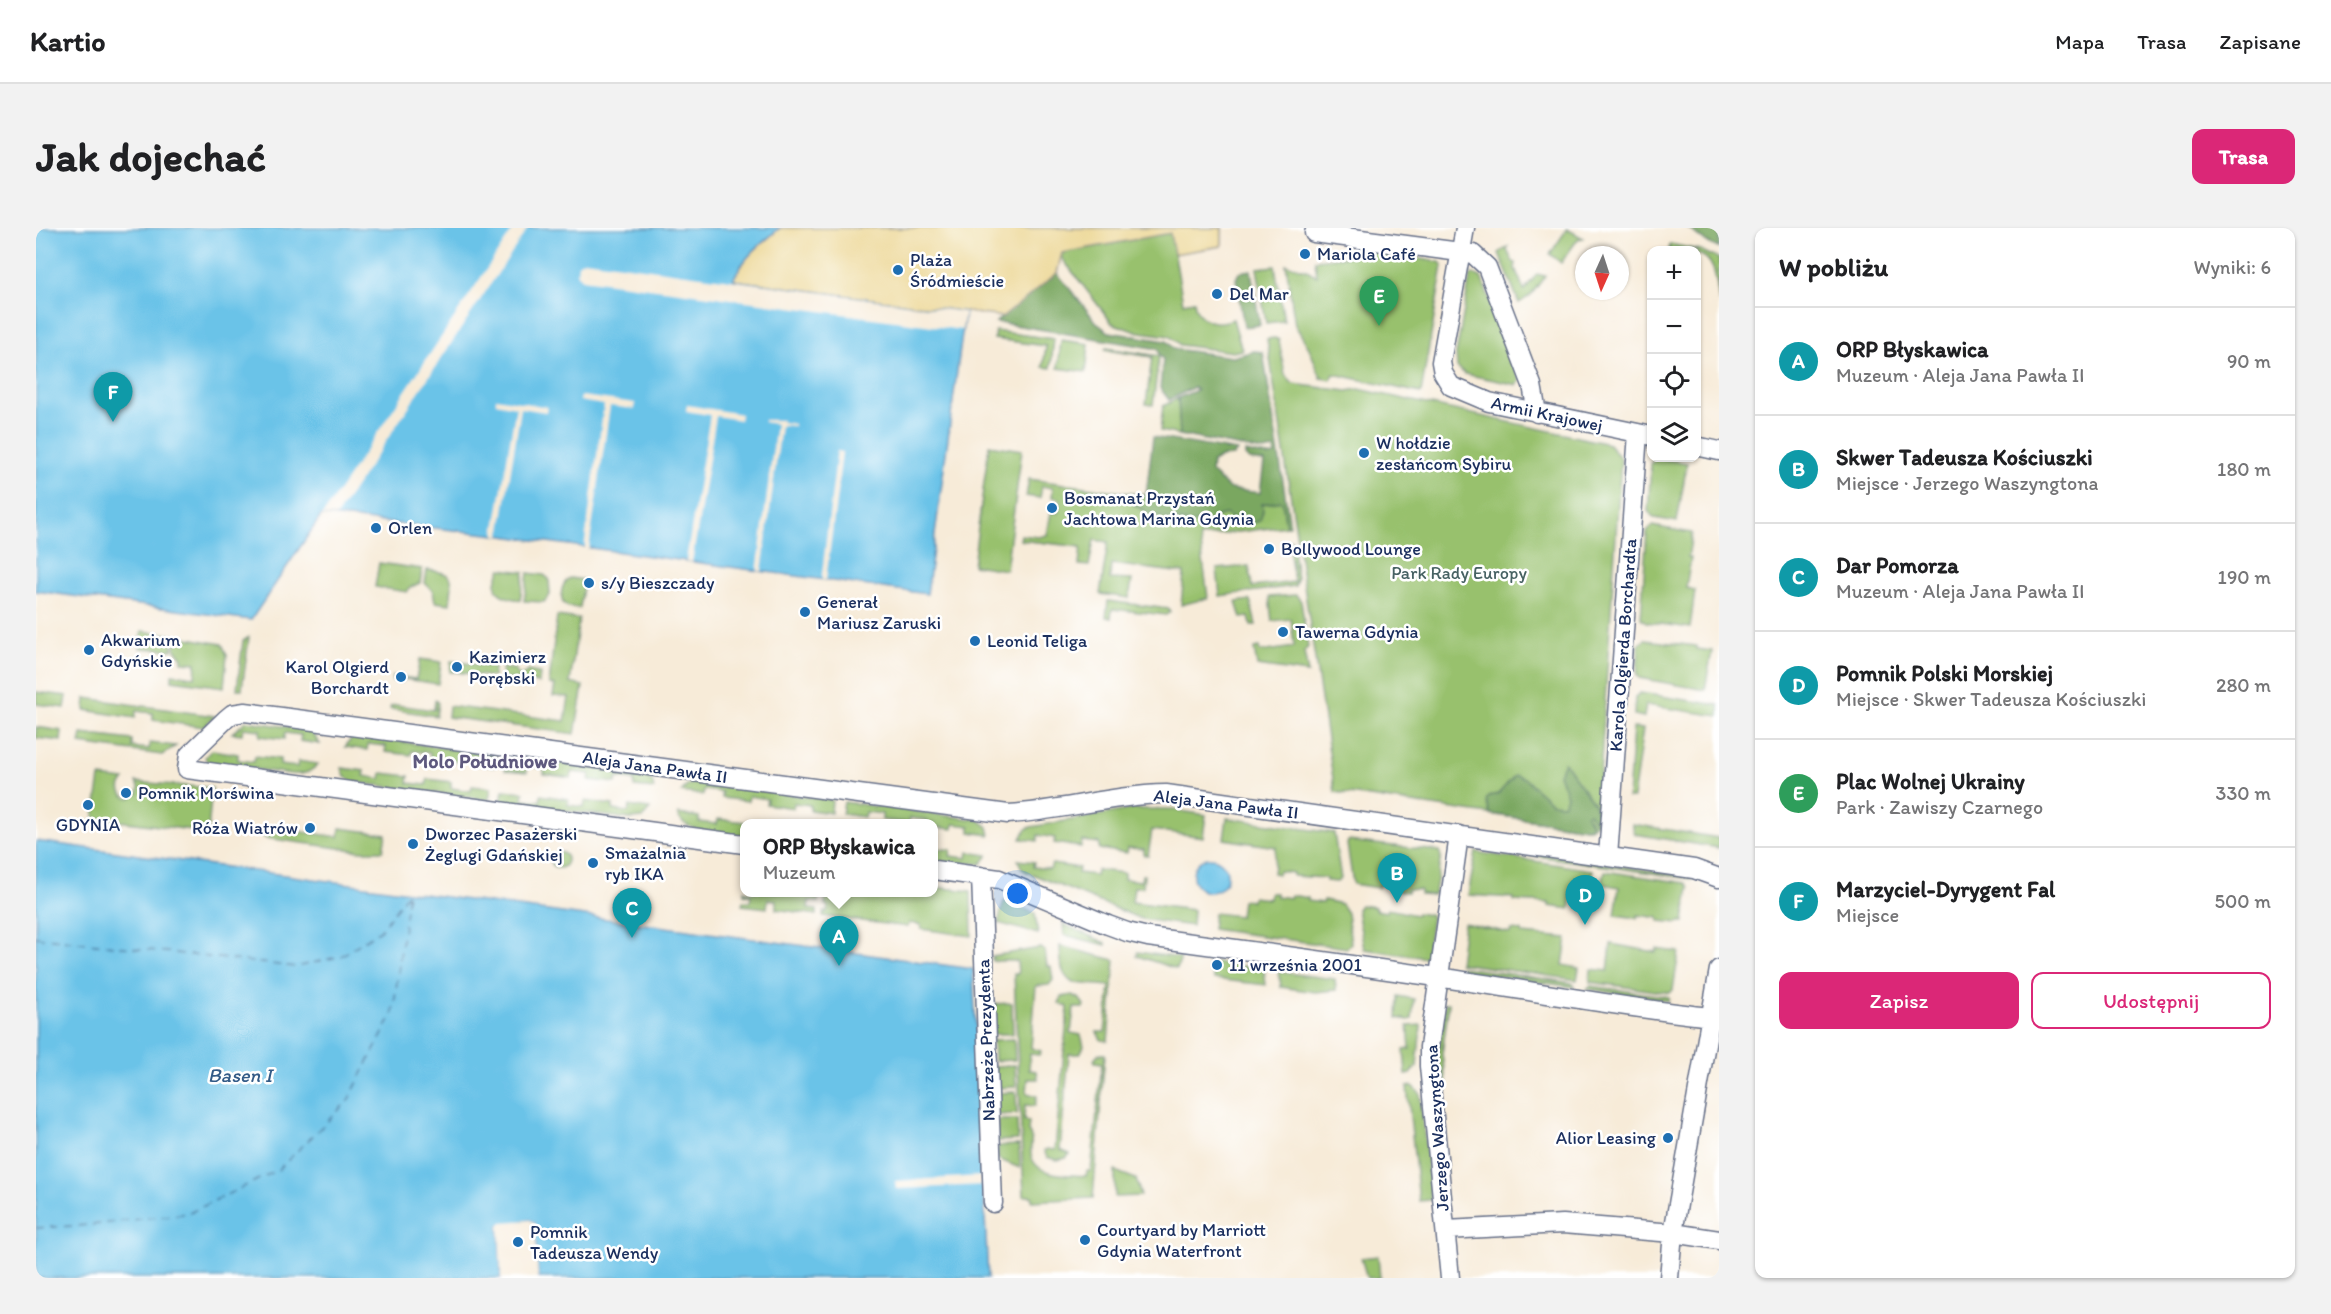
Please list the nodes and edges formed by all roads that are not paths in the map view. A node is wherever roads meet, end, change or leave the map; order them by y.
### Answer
1 (1465, 228) edge
2 (1314, 232) dead end
3 (1461, 252) junction
4 (1536, 412) junction
5 (1645, 435) edge
6 (1701, 447) edge
7 (1719, 451) edge
8 (1459, 835) junction
9 (740, 843) edge
10 (1608, 857) junction
11 (938, 871) edge
12 (981, 876) junction
13 (1719, 878) edge
14 (1719, 969) edge
15 (1439, 977) junction
16 (1711, 1017) junction
17 (993, 1203) dead end
18 (1446, 1230) junction
19 (1673, 1233) junction
20 (1719, 1240) edge
21 (1450, 1278) edge
22 (1669, 1278) edge

1 - 3 street
2 - 3 street
3 - 4 street
3 - 4 street, Armii Krajowej
4 - 5 street, Armii Krajowej
5 - 10 street, Karola Olgierda Borchardta
6 - 7 street
8 - 9 street, Aleja Jana Pawła II
8 - 10 street
8 - 15 street, Jerzego Waszyngtona
10 - 13 street
11 - 12 street
12 - 15 street
12 - 17 street, Nabrzeże Prezydenta
14 - 16 street
15 - 16 street
15 - 18 street, Jerzego Waszyngtona
16 - 19 street
18 - 19 street
18 - 21 street, Jerzego Waszyngtona
19 - 20 street
19 - 22 street

